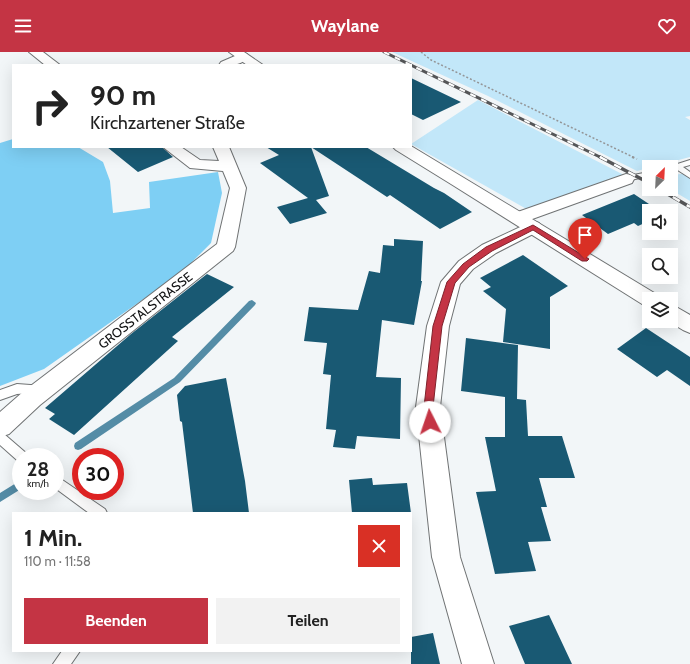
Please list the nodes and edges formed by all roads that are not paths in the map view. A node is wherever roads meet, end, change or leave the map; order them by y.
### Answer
1 (35, 52) edge
2 (238, 54) edge
3 (52, 64) edge
4 (227, 64) edge
5 (254, 64) edge
6 (172, 148) edge
7 (221, 148) edge
8 (403, 148) edge
9 (690, 162) edge
10 (229, 166) junction
11 (678, 166) edge
12 (678, 169) edge
13 (642, 176) edge
14 (690, 176) edge
15 (626, 179) joint
16 (526, 222) junction
17 (642, 295) edge
18 (678, 317) edge
19 (690, 324) edge
20 (43, 390) junction
21 (0, 395) edge
22 (0, 427) edge
23 (0, 438) edge
24 (12, 448) edge
25 (64, 487) edge
26 (99, 512) edge
27 (71, 652) edge
28 (61, 664) edge
29 (478, 664) edge

1 - 3 street
2 - 4 street
2 - 5 street
6 - 10 street
7 - 10 street, GROSSTALSTRASSE
8 - 16 street
9 - 11 lane
10 - 20 street, GROSSTALSTRASSE
12 - 14 lane
13 - 15 lane
15 - 16 street
16 - 17 street
16 - 29 street
18 - 19 street
20 - 21 lane
20 - 22 street, GROSSTALSTRASSE
23 - 24 lane
25 - 26 lane
27 - 28 lane

